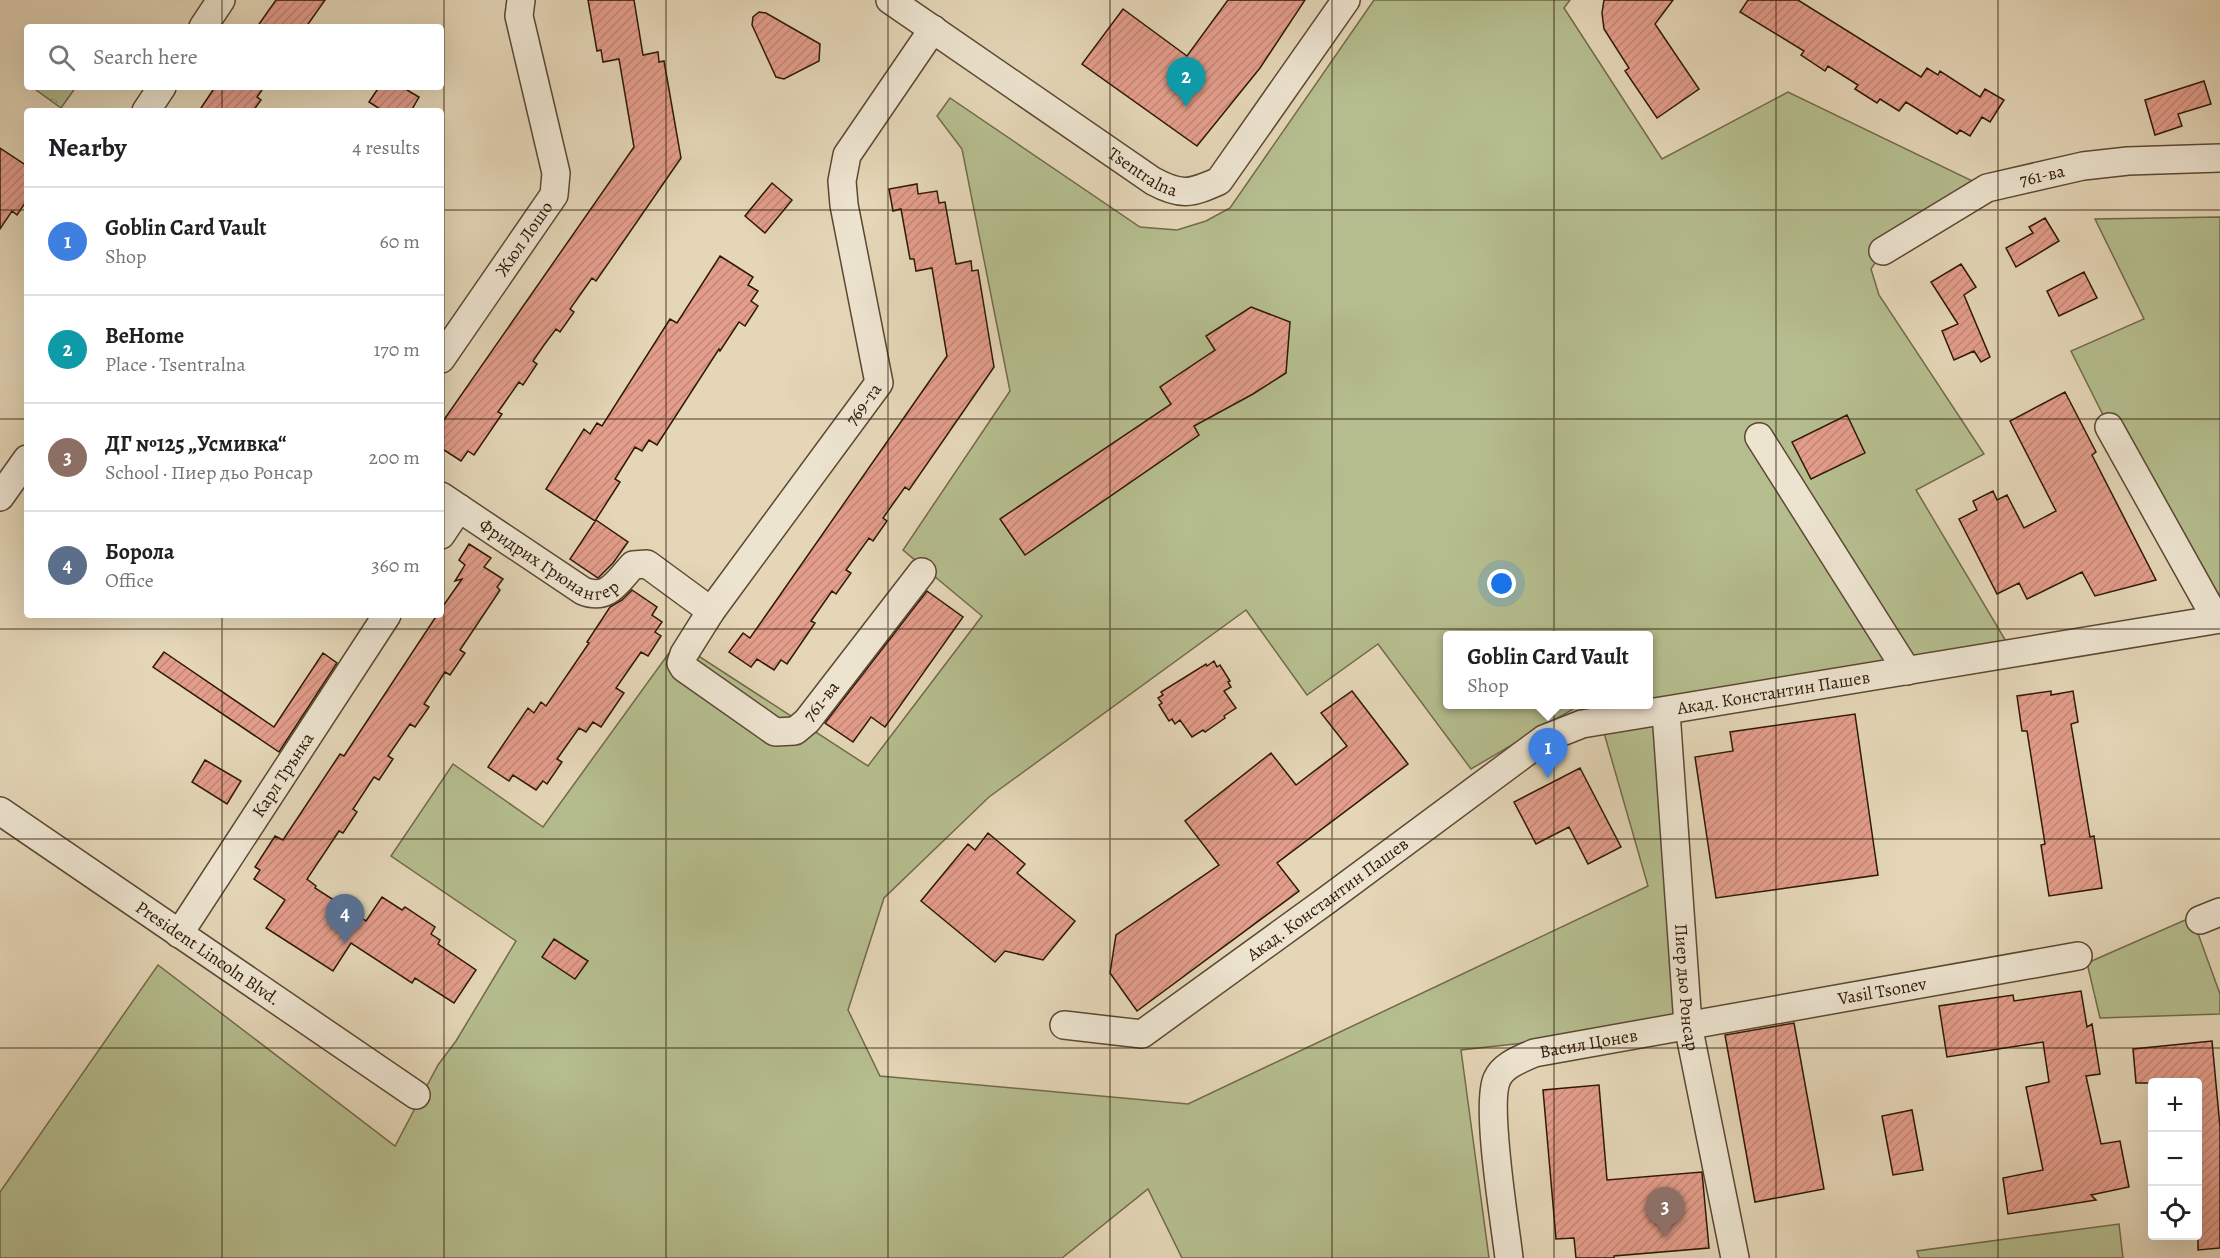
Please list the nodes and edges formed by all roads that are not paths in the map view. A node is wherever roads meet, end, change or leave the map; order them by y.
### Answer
1 (221, 0) edge
2 (521, 0) edge
3 (890, 0) edge
4 (1346, 0) edge
5 (205, 24) edge
6 (933, 29) junction
7 (160, 90) edge
8 (148, 108) edge
9 (2220, 158) edge
10 (1883, 251) dead end
11 (444, 355) edge
12 (2109, 427) dead end
13 (1759, 437) dead end
14 (24, 463) edge
15 (0, 497) edge
16 (450, 502) edge
17 (444, 524) edge
18 (922, 572) dead end
19 (711, 611) junction
20 (385, 618) edge
21 (2218, 619) edge
22 (1907, 671) junction
23 (1666, 712) junction
24 (0, 811) edge
25 (179, 934) junction
26 (2078, 956) dead end
27 (1064, 1025) dead end
28 (1688, 1025) junction
29 (416, 1095) dead end
30 (1509, 1258) edge
31 (1735, 1258) edge

1 - 5 street
2 - 11 street, Жюл Лошо
3 - 6 street, Tsentralna
4 - 6 street, Tsentralna
6 - 19 street, 769-та
7 - 8 street
9 - 10 street, 761-ва
12 - 21 street
13 - 22 street
14 - 15 street
16 - 17 street
16 - 19 street, Фридрих Грюнангер
18 - 19 street, 761-ва
20 - 25 street, Карл Трънка
21 - 22 street, Акад. Константин Пашев
22 - 23 street, Акад. Константин Пашев
23 - 27 street, Акад. Константин Пашев
23 - 28 street, Пиер дьо Ронсар
24 - 25 street, President Lincoln Blvd.
25 - 29 street, President Lincoln Blvd.
26 - 28 street, Vasil Tsonev
28 - 30 street, Васил Цонев
28 - 31 street, Пиер дьо Ронсар

